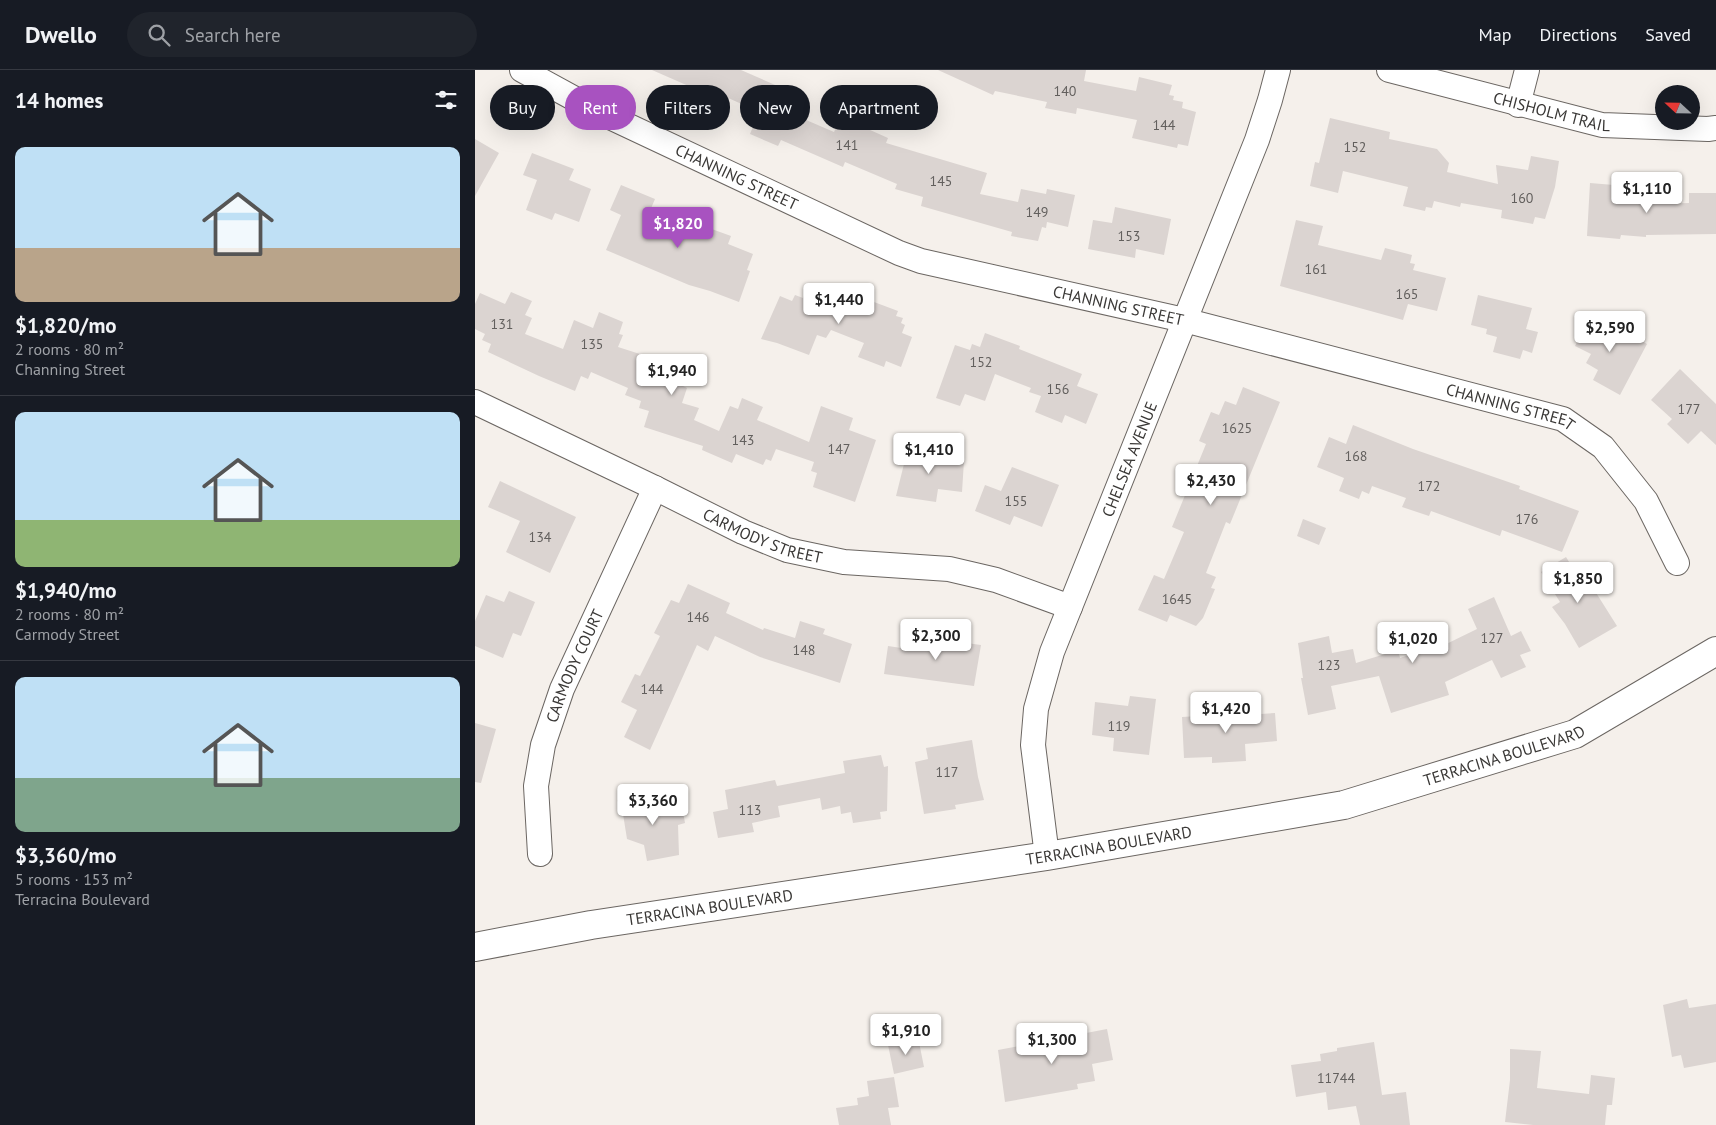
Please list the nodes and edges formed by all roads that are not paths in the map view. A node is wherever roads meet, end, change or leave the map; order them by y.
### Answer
1 (522, 70) edge
2 (1277, 70) edge
3 (1389, 70) edge
4 (1527, 70) edge
5 (1519, 104) junction
6 (1716, 128) edge
7 (1184, 320) junction
8 (475, 402) edge
9 (655, 488) junction
10 (1677, 563) dead end
11 (1070, 607) junction
12 (1716, 651) edge
13 (540, 854) dead end
14 (1047, 856) junction
15 (475, 947) edge

1 - 7 street, CHANNING STREET
2 - 7 street, CHELSEA AVENUE
3 - 5 street, CHISHOLM TRAIL
4 - 5 street
5 - 6 street, CHISHOLM TRAIL
7 - 10 street, CHANNING STREET
7 - 11 street, CHELSEA AVENUE
8 - 9 street, CARMODY STREET
9 - 11 street, CARMODY STREET
9 - 13 street, CARMODY COURT
11 - 14 street, CHELSEA AVENUE
12 - 14 main road, TERRACINA BOULEVARD
14 - 15 main road, TERRACINA BOULEVARD

